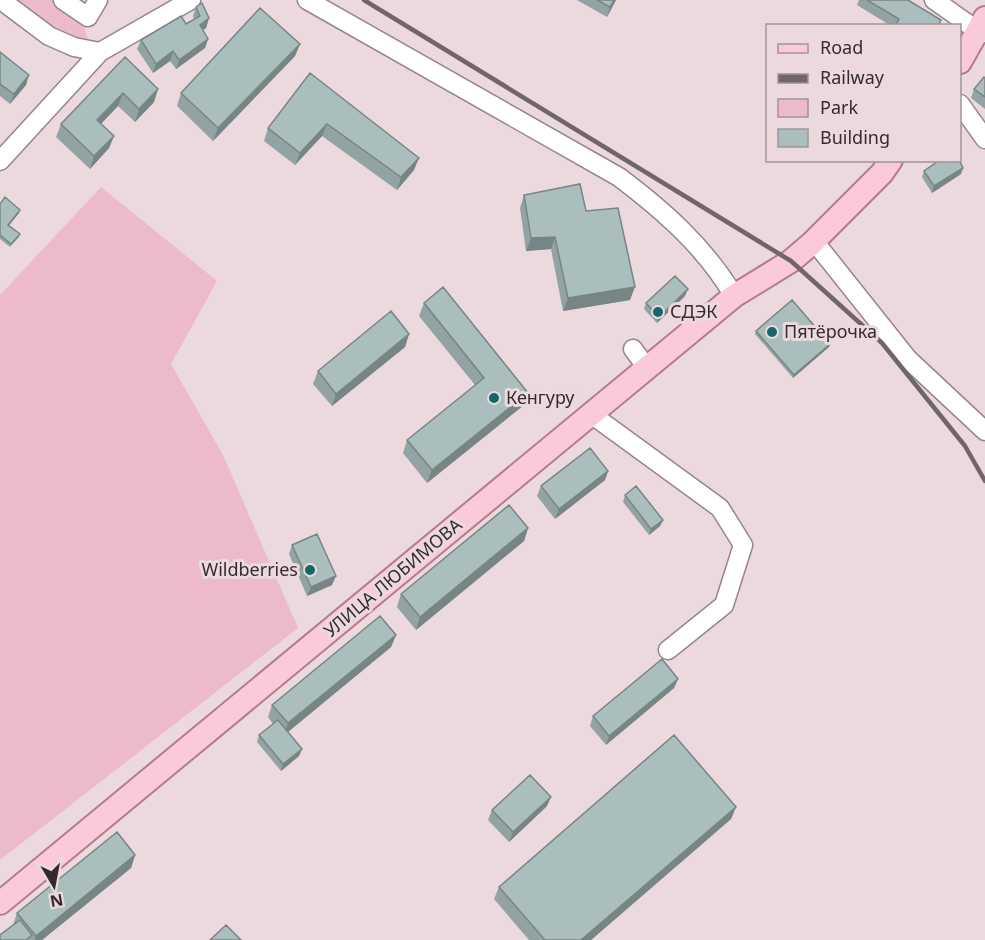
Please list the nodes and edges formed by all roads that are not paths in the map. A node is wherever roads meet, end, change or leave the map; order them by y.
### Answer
1 (1, 0) edge
2 (63, 0) edge
3 (98, 0) edge
4 (191, 0) edge
5 (307, 0) edge
6 (934, 0) edge
7 (983, 28) edge
8 (100, 52) junction
9 (961, 61) edge
10 (961, 105) edge
11 (985, 140) edge
12 (0, 161) edge
13 (890, 162) edge
14 (814, 241) junction
15 (734, 296) junction
16 (633, 350) dead end
17 (647, 368) junction
18 (591, 414) junction
19 (985, 431) edge
20 (668, 650) dead end
21 (0, 903) edge

1 - 8 street
2 - 3 street
4 - 8 street
5 - 15 street
6 - 7 street
7 - 9 main road
8 - 12 street
10 - 11 street
13 - 14 main road, УЛИЦА ЛЮБИМОВА
14 - 15 main road, УЛИЦА ЛЮБИМОВА
14 - 19 street
15 - 17 main road, УЛИЦА ЛЮБИМОВА
16 - 17 street
17 - 18 main road, УЛИЦА ЛЮБИМОВА
18 - 20 street
18 - 21 main road, УЛИЦА ЛЮБИМОВА

